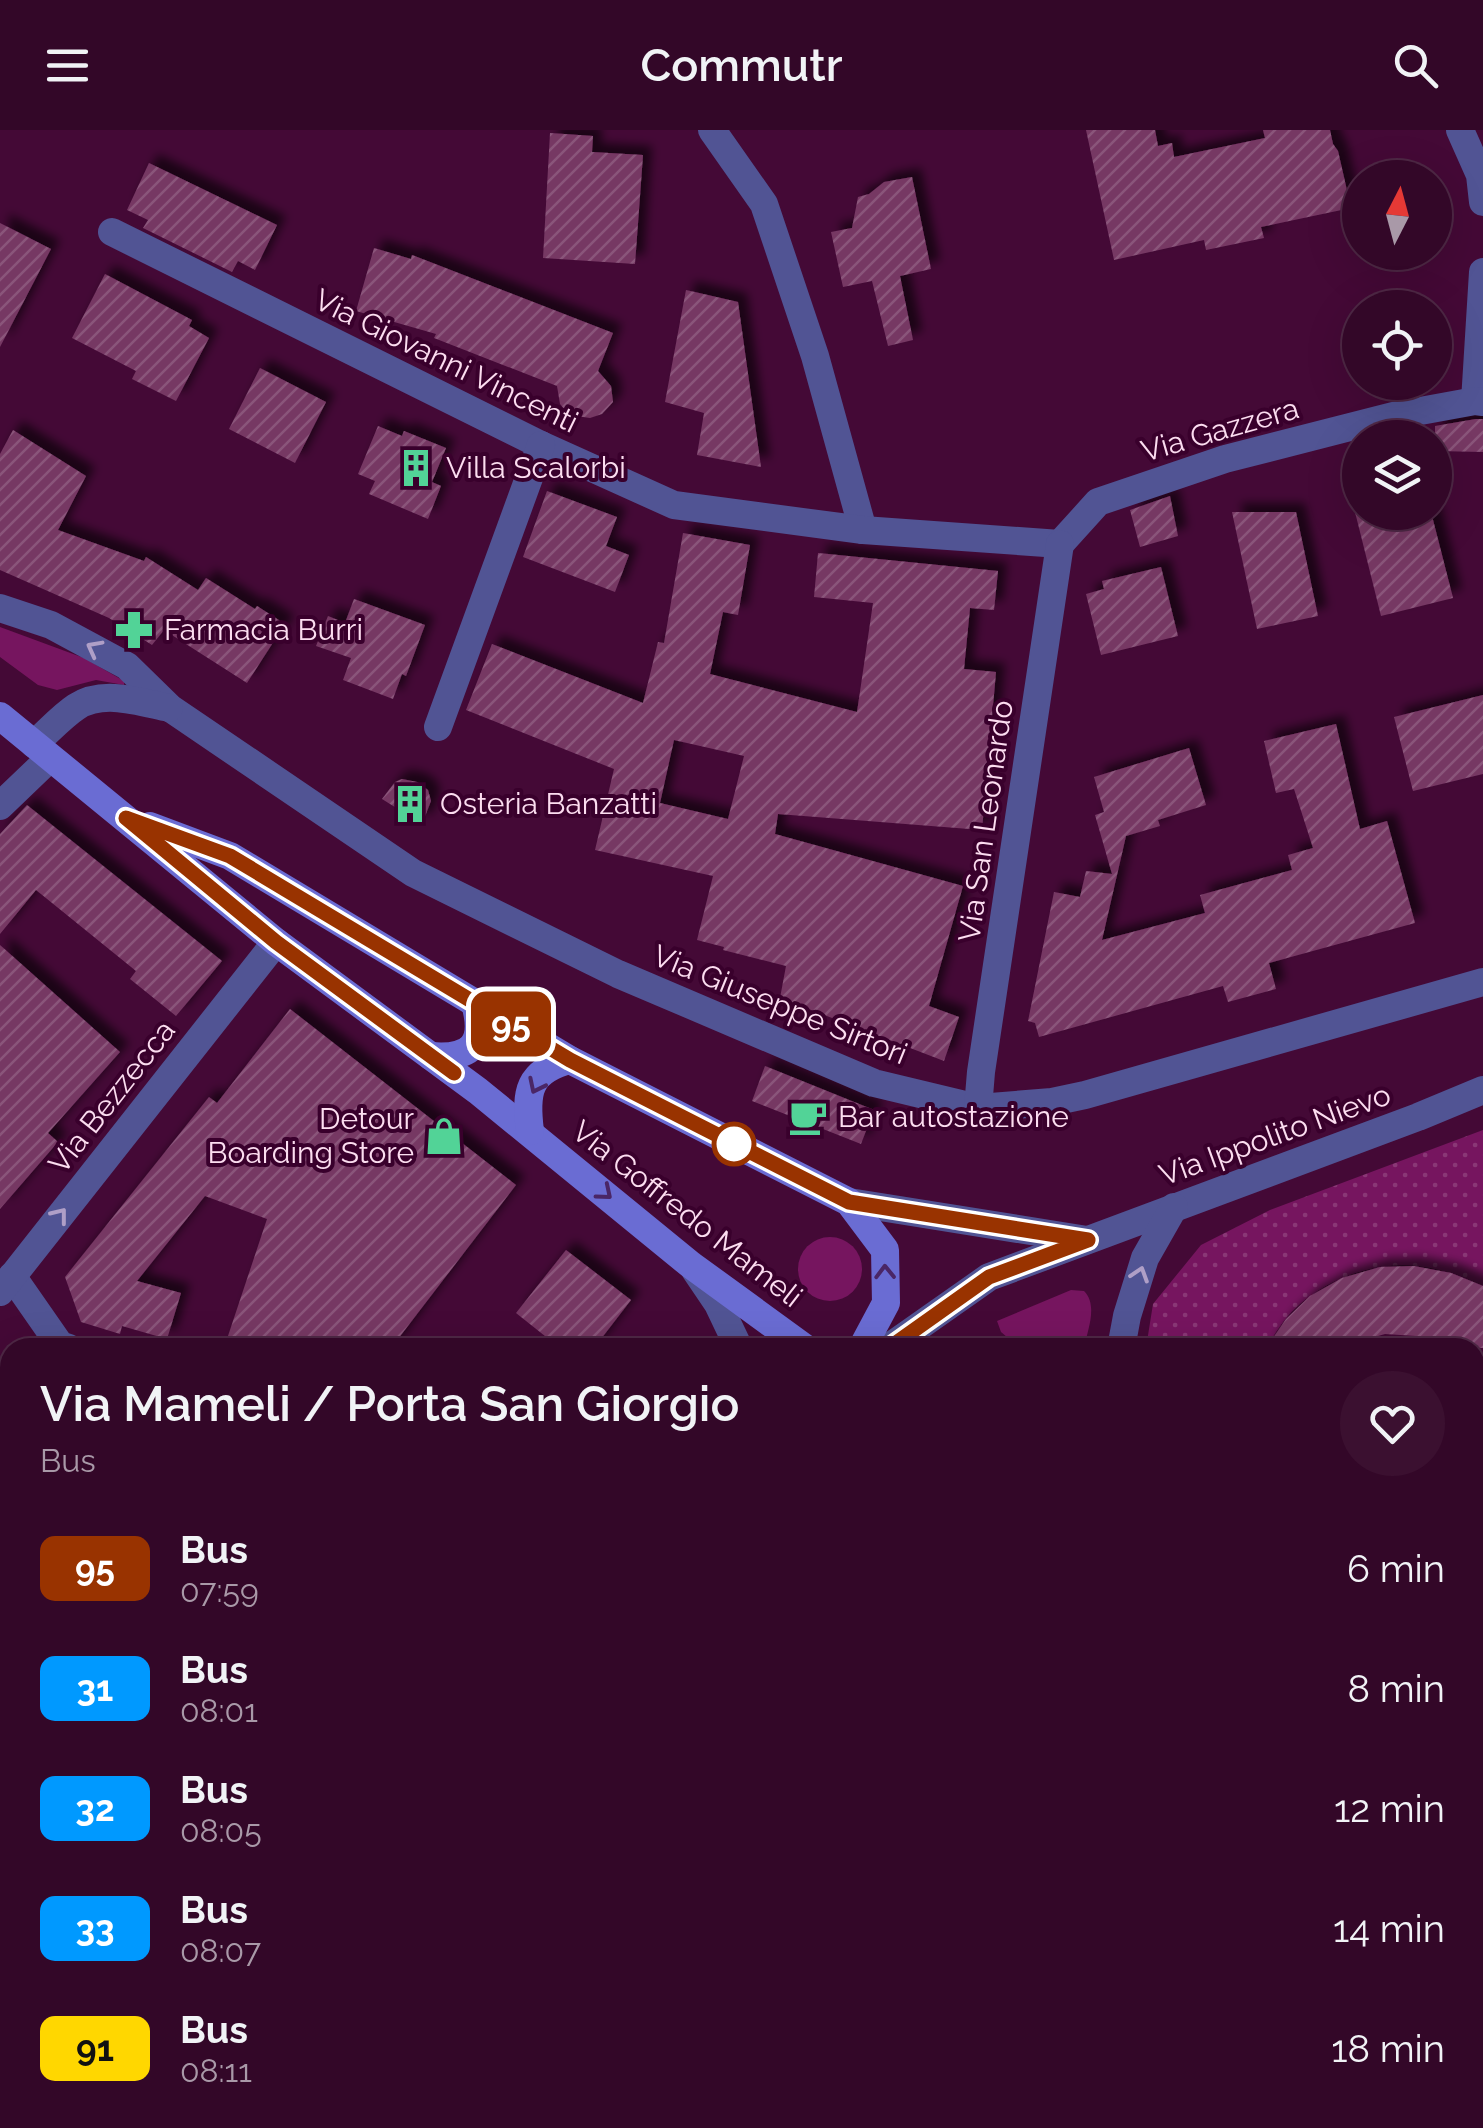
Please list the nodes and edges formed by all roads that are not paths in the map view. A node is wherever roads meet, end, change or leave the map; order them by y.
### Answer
1 (712, 130) edge
2 (1460, 130) edge
3 (1483, 202) edge
4 (112, 232) dead end
5 (1483, 272) edge
6 (1479, 401) edge
7 (541, 445) junction
8 (863, 530) junction
9 (1060, 544) junction
10 (0, 608) edge
11 (170, 708) junction
12 (0, 716) edge
13 (438, 726) dead end
14 (42, 751) junction
15 (0, 806) edge
16 (126, 818) junction
17 (276, 942) junction
18 (1483, 982) edge
19 (475, 1004) junction
20 (431, 1056) junction
21 (570, 1060) junction
22 (1483, 1090) edge
23 (978, 1108) junction
24 (530, 1131) junction
25 (849, 1202) junction
26 (1174, 1207) junction
27 (1088, 1240) junction
28 (691, 1265) junction
29 (6, 1284) edge
30 (54, 1338) edge
31 (734, 1338) edge
32 (791, 1338) edge
33 (867, 1338) edge
34 (902, 1338) edge
35 (1123, 1338) edge

1 - 8 street
2 - 3 street
4 - 7 street, Via Giovanni Vincenti
5 - 6 street, Via Gazzera
6 - 9 street, Via Gazzera
7 - 8 street, Via Giovanni Vincenti
7 - 13 street
8 - 9 street, Via Giovanni Vincenti
9 - 23 street, Via San Leonardo
11 -> 10 street, Via Giuseppe Sirtori
11 - 14 street, Via Giuseppe Sirtori
11 - 23 street, Via Giuseppe Sirtori
12 - 14 main road, Via Goffredo Mameli
14 - 15 street, Via Giuseppe Sirtori
14 - 16 main road, Via Goffredo Mameli
16 - 17 main road, Via Goffredo Mameli
16 - 19 main road, Via Goffredo Mameli
17 - 20 main road, Via Goffredo Mameli
29 -> 17 street, Via Bezzecca
18 - 23 street, Via Giuseppe Sirtori
19 - 20 main road
19 - 21 main road, Via Goffredo Mameli
20 - 24 main road, Via Goffredo Mameli
21 -> 24 main road, Via Goffredo Mameli
21 - 25 main road, Via Goffredo Mameli
22 - 26 street, Via Ippolito Nievo
24 -> 28 main road, Via Goffredo Mameli
25 - 27 street
33 -> 25 main road, Via Goffredo Mameli
26 - 27 street, Via Ippolito Nievo
35 -> 26 street
27 - 34 street, Via Ippolito Nievo
28 - 31 street
28 - 32 main road, Via Goffredo Mameli
29 - 30 street

